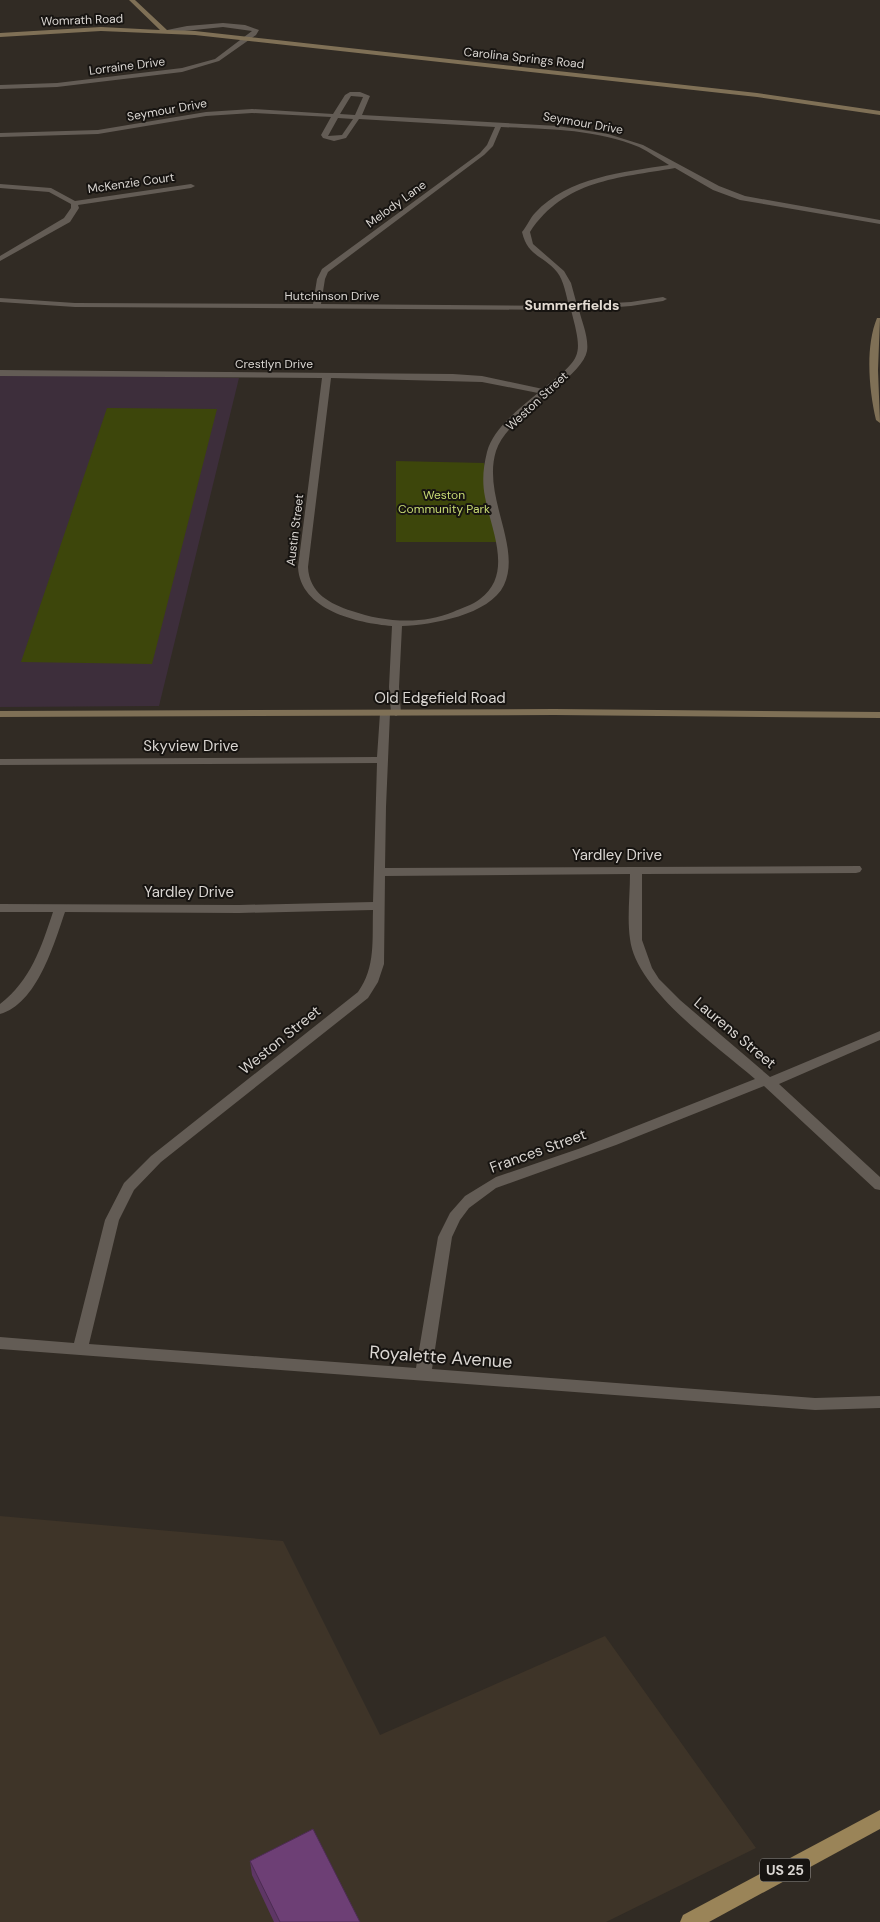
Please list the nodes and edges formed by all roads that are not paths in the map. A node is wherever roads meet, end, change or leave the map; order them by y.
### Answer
1 (132, 0) edge
2 (166, 30) junction
3 (0, 35) edge
4 (248, 38) junction
5 (0, 86) edge
6 (880, 113) edge
7 (337, 115) junction
8 (358, 116) junction
9 (499, 124) junction
10 (0, 135) edge
11 (678, 165) junction
12 (0, 186) edge
13 (191, 186) dead end
14 (74, 203) junction
15 (880, 222) edge
16 (0, 259) edge
17 (663, 299) dead end
18 (0, 300) edge
19 (317, 307) junction
20 (574, 308) junction
21 (880, 320) edge
22 (0, 373) edge
23 (327, 376) junction
24 (546, 392) junction
25 (880, 420) edge
26 (397, 624) junction
27 (390, 713) junction
28 (0, 714) edge
29 (880, 715) edge
30 (383, 760) junction
31 (0, 762) edge
32 (856, 869) dead end
33 (636, 871) junction
34 (379, 872) junction
35 (379, 906) junction
36 (0, 908) edge
37 (60, 908) junction
38 (0, 1010) edge
39 (880, 1036) edge
40 (767, 1082) junction
41 (880, 1185) edge
42 (0, 1344) edge
43 (80, 1349) junction
44 (422, 1375) junction
45 (880, 1402) edge
46 (880, 1819) edge
47 (690, 1922) edge

1 - 2 street
2 - 3 street, Womrath Road
2 - 4 street, Carolina Springs Road
2 - 4 street
4 - 5 street, Lorraine Drive
4 - 6 street, Carolina Springs Road
7 - 8 street, Seymour Drive
7 - 8 street
7 - 8 street
7 - 10 street, Seymour Drive
8 - 9 street, Seymour Drive
9 - 11 street, Seymour Drive
9 - 19 street, Melody Lane
11 - 15 street, Seymour Drive
11 - 20 street, Weston Street
12 - 14 street
13 - 14 street, McKenzie Court
14 - 16 street
17 - 20 street, Hutchinson Drive
18 - 19 street, Hutchinson Drive
19 - 20 street, Hutchinson Drive
20 - 24 street, Weston Street
21 - 25 street
22 - 23 street, Crestlyn Drive
23 - 24 street, Crestlyn Drive
23 - 26 street, Austin Street
24 - 26 street, Weston Street
26 - 27 street, Weston Street
27 - 28 street, Old Edgefield Road
27 - 29 street, Old Edgefield Road
27 - 30 street, Weston Street
30 - 31 street, Skyview Drive
30 - 34 street, Weston Street
32 - 33 street, Yardley Drive
33 - 34 street, Yardley Drive
33 - 40 street, Laurens Street
34 - 35 street, Weston Street
35 - 37 street, Yardley Drive
35 - 43 street, Weston Street
36 - 37 street, Yardley Drive
37 - 38 street
39 - 40 street, Frances Street
40 - 41 street, Laurens Street
40 - 44 street, Frances Street
42 - 43 street, Royalette Avenue
43 - 44 street, Royalette Avenue
44 - 45 street, Royalette Avenue
46 - 47 main road, US 25

